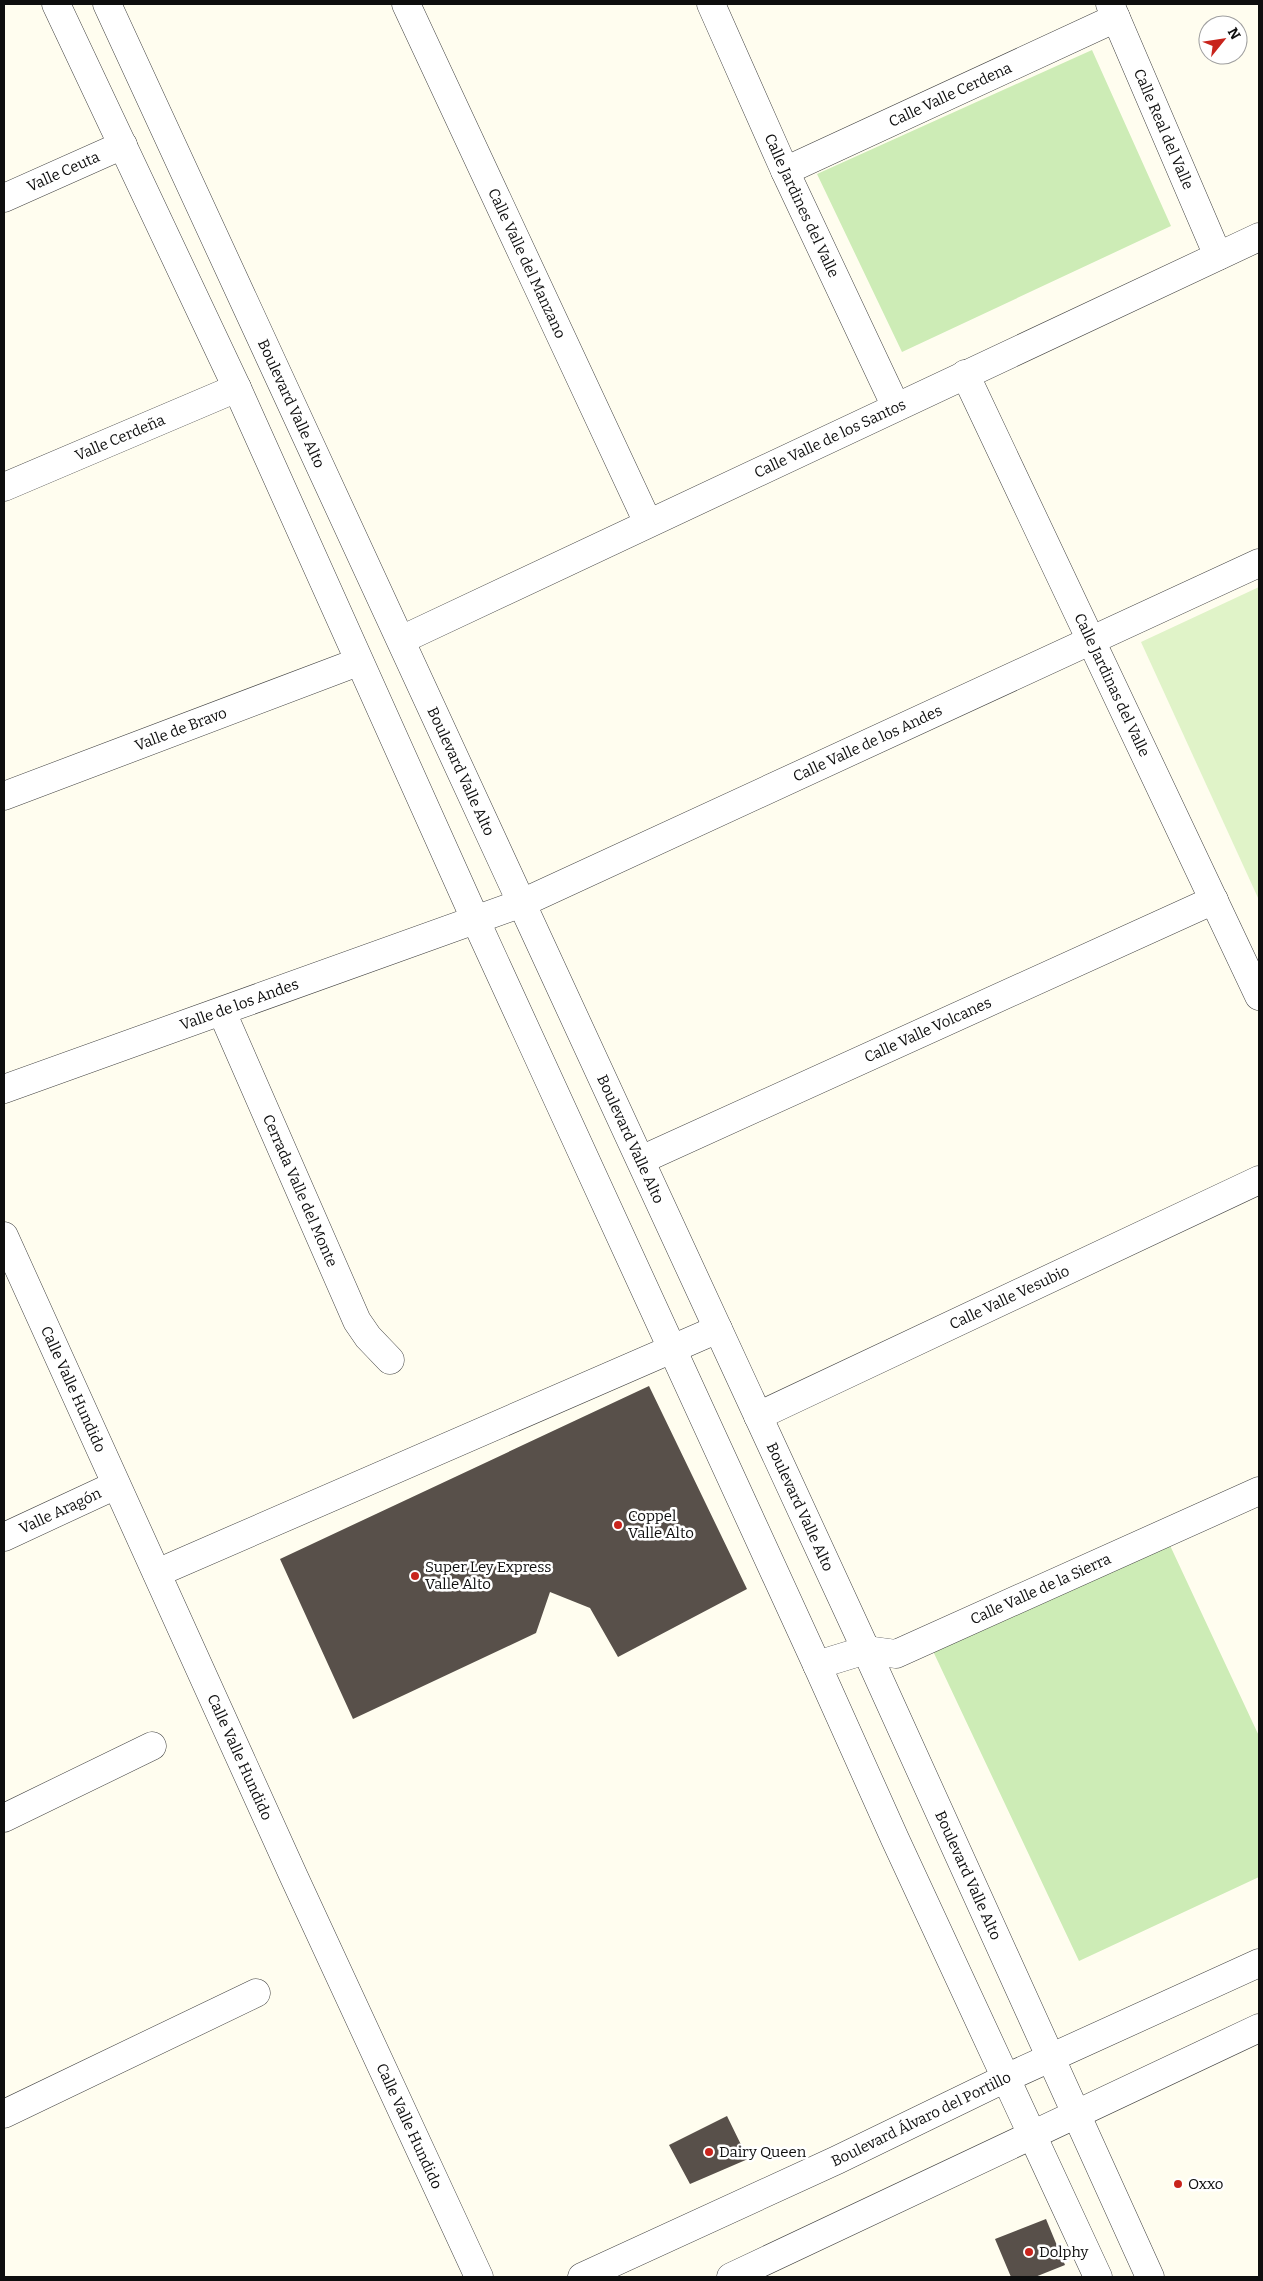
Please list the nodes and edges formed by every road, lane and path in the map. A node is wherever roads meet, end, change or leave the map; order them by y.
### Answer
1 (56, 4) edge
2 (107, 4) edge
3 (406, 4) edge
4 (711, 4) edge
5 (1113, 11) edge
6 (123, 145) junction
7 (786, 171) junction
8 (4, 198) edge
9 (1259, 236) edge
10 (1218, 256) junction
11 (965, 374) junction
12 (237, 388) junction
13 (896, 407) junction
14 (4, 487) edge
15 (648, 523) junction
16 (1259, 563) edge
17 (401, 640) junction
18 (1090, 640) junction
19 (358, 662) junction
20 (4, 796) edge
21 (1214, 900) junction
22 (522, 903) junction
23 (476, 922) junction
24 (1259, 996) edge
25 (222, 1012) junction
26 (4, 1089) edge
27 (641, 1160) junction
28 (1259, 1180) edge
29 (4, 1236) edge
30 (718, 1329) junction
31 (671, 1350) junction
32 (390, 1360) dead end
33 (758, 1416) junction
34 (116, 1485) junction
35 (1259, 1491) edge
36 (4, 1537) edge
37 (156, 1573) junction
38 (866, 1650) junction
39 (817, 1665) junction
40 (152, 1746) dead end
41 (4, 1818) edge
42 (1259, 1963) edge
43 (256, 1993) dead end
44 (1259, 2028) edge
45 (1050, 2059) junction
46 (1006, 2078) junction
47 (4, 2114) edge
48 (1074, 2114) junction
49 (1032, 2134) junction
50 (479, 2277) edge
51 (582, 2277) edge
52 (731, 2277) edge
53 (1098, 2277) edge
54 (1150, 2277) edge

1 - 6 street
2 - 17 street, Boulevard Valle Alto
3 - 15 street, Calle Valle del Manzano
4 - 7 street, Calle Jardines del Valle
5 - 7 street, Calle Valle Cerdena
5 - 10 street, Calle Real del Valle
6 - 8 street, Valle Ceuta
6 - 12 street
7 - 13 street, Calle Jardines del Valle
9 - 10 street, Calle Valle de los Santos
10 - 11 street, Calle Valle de los Santos
11 - 13 street, Calle Valle de los Santos
11 - 18 street, Calle Jardinas del Valle
12 - 14 street, Valle Cerdeña
12 - 19 street
13 - 15 street, Calle Valle de los Santos
15 - 17 street, Calle Valle de los Santos
16 - 18 street, Calle Valle de los Andes
17 - 22 street, Boulevard Valle Alto
18 - 21 street, Calle Jardinas del Valle
18 - 22 street, Calle Valle de los Andes
19 - 20 street, Valle de Bravo
19 - 23 street
21 - 24 street, Calle Jardinas del Valle
21 - 27 street, Calle Valle Volcanes
22 - 23 street, Calle Valle de los Andes
22 - 27 street, Boulevard Valle Alto
23 - 25 street, Valle de los Andes
23 - 31 street
25 - 26 street, Valle de los Andes
25 - 32 street, Cerrada Valle del Monte
27 - 30 street, Boulevard Valle Alto
28 - 33 street, Calle Valle Vesubio
29 - 34 street, Calle Valle Hundido
30 - 31 street
30 - 33 street, Boulevard Valle Alto
31 - 37 street
31 - 39 street
33 - 38 street, Boulevard Valle Alto
34 - 36 street, Valle Aragón
34 - 37 street, Calle Valle Hundido
35 - 38 street, Calle Valle de la Sierra
37 - 50 street, Calle Valle Hundido
38 - 39 street, Calle Valle de la Sierra
38 - 45 street, Boulevard Valle Alto
39 - 46 street
40 - 41 street
42 - 45 street, Boulevard Álvaro del Portillo
43 - 47 street
44 - 48 street
45 - 46 street, Boulevard Álvaro del Portillo
45 - 48 street, Boulevard Valle Alto
46 - 49 street
46 - 51 street, Boulevard Álvaro del Portillo
48 - 49 street
48 - 54 street, Boulevard Valle Alto
49 - 52 street
49 - 53 street

